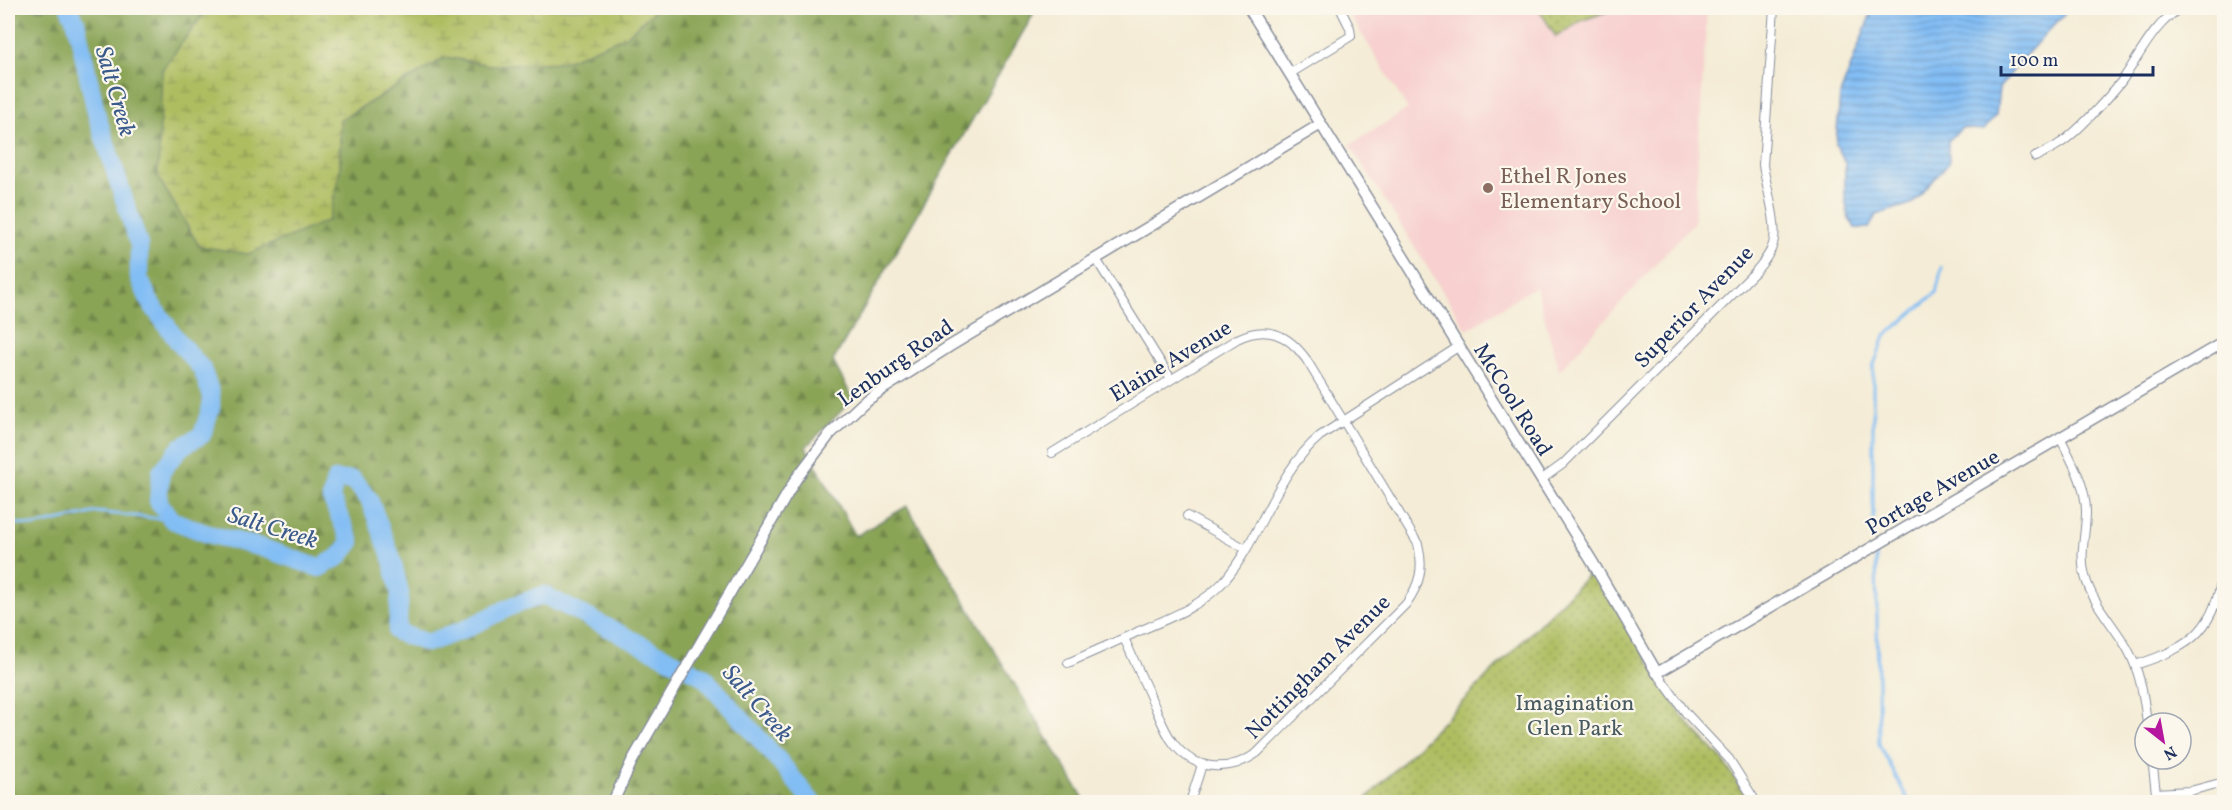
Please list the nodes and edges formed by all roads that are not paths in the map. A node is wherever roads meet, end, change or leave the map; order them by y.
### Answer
1 (1250, 8) edge
2 (1340, 8) edge
3 (1774, 8) edge
4 (2181, 8) edge
5 (1291, 73) junction
6 (1322, 124) junction
7 (2035, 157) dead end
8 (1096, 259) junction
9 (2224, 342) edge
10 (1458, 347) junction
11 (1171, 379) junction
12 (1344, 420) junction
13 (2061, 439) junction
14 (1052, 453) dead end
15 (1541, 480) junction
16 (1187, 516) dead end
17 (1246, 549) junction
18 (2224, 565) edge
19 (1124, 638) junction
20 (1068, 663) dead end
21 (2134, 664) junction
22 (1657, 673) junction
23 (2145, 711) edge
24 (1202, 765) junction
25 (2153, 771) edge
26 (2224, 782) edge
27 (2156, 794) junction
28 (613, 802) edge
29 (1191, 802) edge
30 (1756, 802) edge
31 (2157, 802) edge

1 - 5 street, McCool Road
2 - 5 street
3 - 15 street, Superior Avenue
4 - 7 street
5 - 6 street, McCool Road
6 - 8 street, Lenburg Road
6 - 10 street, McCool Road
8 - 11 street
8 - 28 street, Lenburg Road
9 - 13 street, Portage Avenue
10 - 12 street
10 - 15 street, McCool Road
11 - 12 street, Elaine Avenue
11 - 14 street, Elaine Avenue
12 - 17 street
12 - 24 street, Nottingham Avenue
13 - 21 street
13 - 22 street, Portage Avenue
15 - 22 street, McCool Road
16 - 17 street
17 - 19 street
18 - 21 street
19 - 20 street
19 - 24 street
21 - 23 street
22 - 30 street, McCool Road
24 - 29 street
25 - 27 street
26 - 27 street
27 - 31 street

